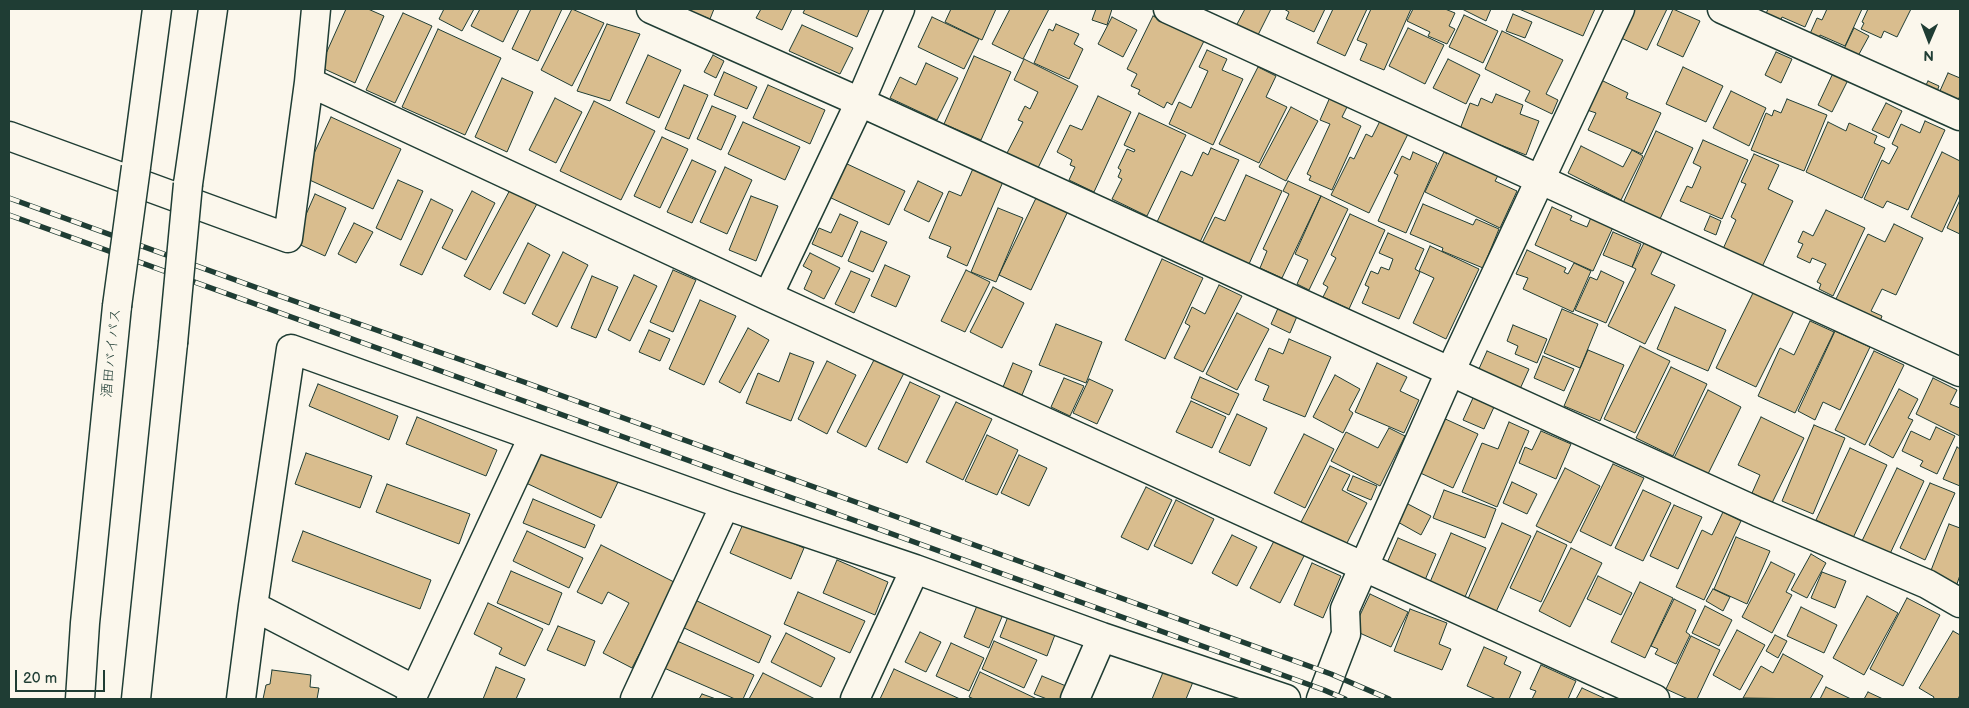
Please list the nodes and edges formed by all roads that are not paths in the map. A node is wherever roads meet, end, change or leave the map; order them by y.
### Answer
1 (157, 9) edge
2 (212, 9) edge
3 (316, 9) edge
4 (651, 9) edge
5 (900, 9) edge
6 (1168, 9) edge
7 (1620, 9) edge
8 (1722, 9) edge
9 (309, 82) junction
10 (860, 102) junction
11 (1960, 116) edge
12 (9, 136) edge
13 (1541, 181) junction
14 (768, 296) junction
15 (1450, 372) junction
16 (1960, 372) edge
17 (533, 437) junction
18 (725, 505) junction
19 (1365, 566) junction
20 (915, 569) junction
21 (1960, 603) edge
22 (253, 606) junction
23 (1102, 637) junction
24 (413, 694) edge
25 (80, 699) edge
26 (136, 699) edge
27 (241, 699) edge
28 (635, 699) edge
29 (855, 699) edge
30 (1075, 699) edge
31 (1286, 699) edge
32 (1321, 699) edge
33 (1655, 699) edge

1 - 25 main road, 酒田バイパス, bridge
2 - 26 main road, bridge
3 - 9 main road
4 - 10 main road
5 - 10 main road
6 - 13 main road
7 - 13 main road
8 - 11 main road
9 - 12 main road
9 - 14 main road
10 - 14 main road
10 - 15 main road
13 - 15 main road
13 - 16 main road
14 - 19 main road
15 - 19 main road
15 - 21 main road
17 - 18 main road
17 - 22 main road
17 - 24 main road
18 - 20 main road
18 - 28 main road
19 - 32 main road
19 - 33 main road
20 - 23 main road
20 - 29 main road
22 - 24 main road
22 - 27 main road
23 - 30 main road
23 - 31 main road

